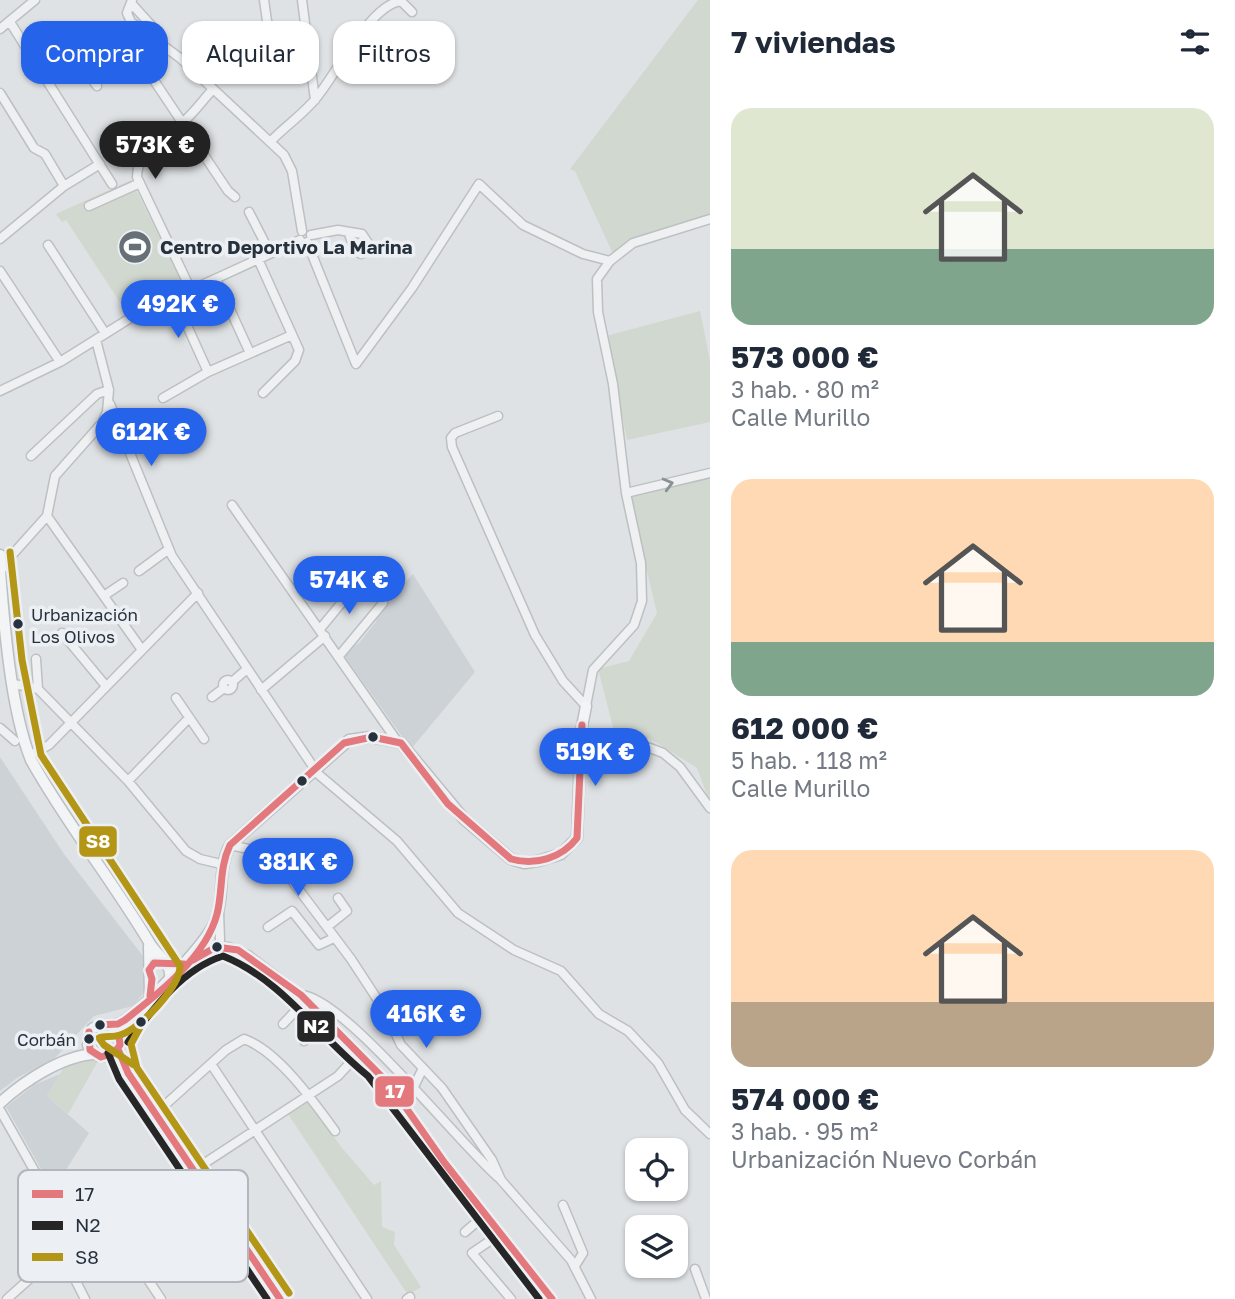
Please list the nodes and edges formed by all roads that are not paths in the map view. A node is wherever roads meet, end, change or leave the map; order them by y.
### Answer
1 (35, 0) edge
2 (264, 0) edge
3 (302, 0) edge
4 (132, 2) edge
5 (412, 12) dead end
6 (131, 21) edge
7 (267, 21) edge
8 (304, 21) edge
9 (10, 22) junction
10 (0, 29) edge
11 (21, 40) edge
12 (168, 48) edge
13 (49, 84) edge
14 (157, 84) edge
15 (312, 84) edge
16 (213, 89) junction
17 (0, 93) edge
18 (315, 100) junction
19 (183, 122) junction
20 (270, 142) junction
21 (100, 164) junction
22 (140, 183) junction
23 (112, 184) dead end
24 (64, 186) junction
25 (235, 197) dead end
26 (89, 206) dead end
27 (249, 212) dead end
28 (710, 219) edge
29 (348, 232) dead end
30 (305, 237) junction
31 (0, 239) edge
32 (48, 245) dead end
33 (270, 253) junction
34 (258, 259) junction
35 (610, 261) junction
36 (0, 271) edge
37 (216, 279) junction
38 (191, 290) junction
39 (174, 297) junction
40 (105, 333) junction
41 (292, 335) junction
42 (96, 340) junction
43 (250, 353) junction
44 (60, 362) junction
45 (208, 372) junction
46 (109, 390) junction
47 (0, 391) edge
48 (263, 393) dead end
49 (163, 398) dead end
50 (110, 404) junction
51 (498, 416) dead end
52 (104, 420) junction
53 (117, 423) junction
54 (31, 456) dead end
55 (710, 473) edge
56 (626, 493) junction
57 (232, 505) dead end
58 (47, 516) junction
59 (169, 549) junction
60 (1, 563) edge
61 (139, 571) dead end
62 (123, 583) dead end
63 (357, 584) dead end
64 (198, 593) junction
65 (105, 595) junction
66 (383, 603) dead end
67 (1, 605) edge
68 (322, 632) junction
69 (62, 633) dead end
70 (142, 650) junction
71 (339, 656) junction
72 (36, 659) dead end
73 (247, 669) junction
74 (14, 684) junction
75 (106, 686) junction
76 (38, 689) junction
77 (261, 690) junction
78 (212, 697) dead end
79 (176, 698) dead end
80 (586, 706) junction
81 (189, 718) junction
82 (72, 723) junction
83 (388, 724) junction
84 (0, 729) edge
85 (204, 739) dead end
86 (383, 739) junction
87 (15, 741) dead end
88 (397, 741) junction
89 (608, 749) dead end
90 (581, 752) junction
91 (618, 756) junction
92 (30, 759) junction
93 (315, 769) junction
94 (128, 781) junction
95 (710, 808) edge
96 (230, 845) junction
97 (221, 864) junction
98 (338, 898) dead end
99 (219, 909) junction
100 (268, 927) dead end
101 (327, 927) junction
102 (211, 929) junction
103 (334, 938) junction
104 (203, 941) junction
105 (218, 944) junction
106 (186, 963) junction
107 (161, 964) junction
108 (152, 979) junction
109 (166, 980) junction
110 (150, 996) junction
111 (304, 998) junction
112 (136, 1012) junction
113 (325, 1020) junction
114 (283, 1024) dead end
115 (111, 1025) junction
116 (120, 1036) junction
117 (87, 1040) junction
118 (304, 1041) dead end
119 (118, 1049) junction
120 (376, 1050) junction
121 (359, 1053) junction
122 (99, 1055) junction
123 (367, 1060) junction
124 (211, 1064) junction
125 (423, 1068) junction
126 (128, 1073) junction
127 (415, 1088) junction
128 (308, 1094) junction
129 (0, 1096) edge
130 (0, 1103) edge
131 (405, 1105) junction
132 (0, 1110) edge
133 (155, 1114) junction
134 (4, 1125) edge
135 (254, 1128) junction
136 (335, 1131) dead end
137 (710, 1134) edge
138 (193, 1169) joint
139 (32, 1170) edge
140 (501, 1180) junction
141 (563, 1205) dead end
142 (485, 1215) junction
143 (464, 1232) dead end
144 (497, 1237) junction
145 (248, 1251) edge
146 (575, 1266) junction
147 (695, 1269) dead end
148 (23, 1282) edge
149 (76, 1282) edge
150 (150, 1282) edge
151 (539, 1294) dead end
152 (506, 1297) edge
153 (7, 1299) edge
154 (85, 1299) edge
155 (161, 1299) edge
156 (280, 1299) edge
157 (367, 1299) edge
158 (552, 1299) edge
159 (591, 1299) edge
160 (706, 1299) edge

1 - 9 street
2 - 7 street
3 - 8 street
4 - 6 street
5 - 18 street
9 - 10 street
9 - 11 street
12 - 16 street
13 - 21 street
14 - 19 street
15 - 18 street
16 - 19 street
16 - 20 street
17 - 24 street
18 - 20 street
19 - 22 street
19 - 25 street
20 - 30 street
21 - 23 street
21 - 24 street
22 - 26 street
22 - 38 street
24 - 31 street
27 - 33 street
28 - 35 street
29 - 30 street
30 - 33 street
30 - 35 street
32 - 40 street
33 - 34 street
34 - 37 street
34 - 41 street
35 - 56 street
36 - 44 street
37 - 38 street
37 - 43 street
38 - 39 street
39 - 40 street
39 - 45 street
40 - 42 street
41 - 43 street
41 - 48 street
42 - 44 street
42 - 46 street
43 - 45 street
44 - 47 street
45 - 49 street
46 - 50 street
46 - 54 street
50 - 52 street
50 - 53 street
51 - 80 street
52 - 53 street
52 - 58 street
53 - 59 street
56 -> 55 street
56 - 80 street
57 - 68 street
58 - 60 street
58 - 65 street
59 - 61 street
59 - 64 street
60 - 67 main road
62 - 65 street
63 - 68 street
64 - 70 street
64 - 73 street
65 - 70 street
66 - 71 street
67 - 74 main road
68 - 71 street
68 - 77 street
69 - 75 street
70 - 75 street
71 - 83 street
72 - 76 street
73 - 77 street
73 - 78 street
74 - 76 street
74 - 92 main road
75 - 82 street
76 - 82 street
77 - 93 street
79 - 81 street
80 - 90 main road
81 - 85 street
81 - 94 street
82 - 92 street
82 - 94 street
83 - 86 street
83 - 88 street
84 - 87 street
86 - 88 main road
86 - 93 main road
88 - 90 main road
89 - 91 street
90 - 91 street
91 - 95 street
92 - 107 main road
93 - 96 main road
93 - 137 street
94 - 97 street
96 - 97 main road
96 - 101 street
97 - 99 main road
98 - 101 street
99 - 102 main road
99 - 105 street
100 - 103 street
101 - 103 street
102 - 104 main road
102 - 105 street
103 - 125 street
104 - 105 street
104 - 106 main road
105 - 106 street
105 - 111 street
106 - 107 main road
106 - 109 main road
107 - 108 main road
107 - 109 main road
108 - 109 main road
108 - 110 main road
109 - 110 main road
110 - 112 main road
111 - 113 street
111 - 114 street
111 - 120 street
112 - 115 main road
112 - 116 main road
113 - 118 street
113 - 121 street
115 - 116 main road
115 - 117 main road
116 - 119 main road
117 - 122 main road
117 - 129 main road
119 - 122 main road
119 - 126 street
120 - 123 street
120 - 127 street
121 - 123 street
121 - 128 street
122 - 126 street
122 - 130 main road
123 - 131 street
124 - 128 street
124 - 133 street
124 - 135 street
125 - 127 street
125 - 140 street
126 - 133 street
127 - 131 street
127 - 140 street
128 - 135 street
128 - 136 street
131 - 142 street
132 - 134 street
133 - 138 street
134 - 139 street
135 - 138 street
135 - 157 street
140 - 146 street
141 - 146 street
142 - 143 street
142 - 144 street
144 - 151 street
144 - 152 street
144 - 158 street
145 - 156 street
146 - 159 street
147 - 160 street
148 - 153 street
149 - 154 street
150 - 155 street

